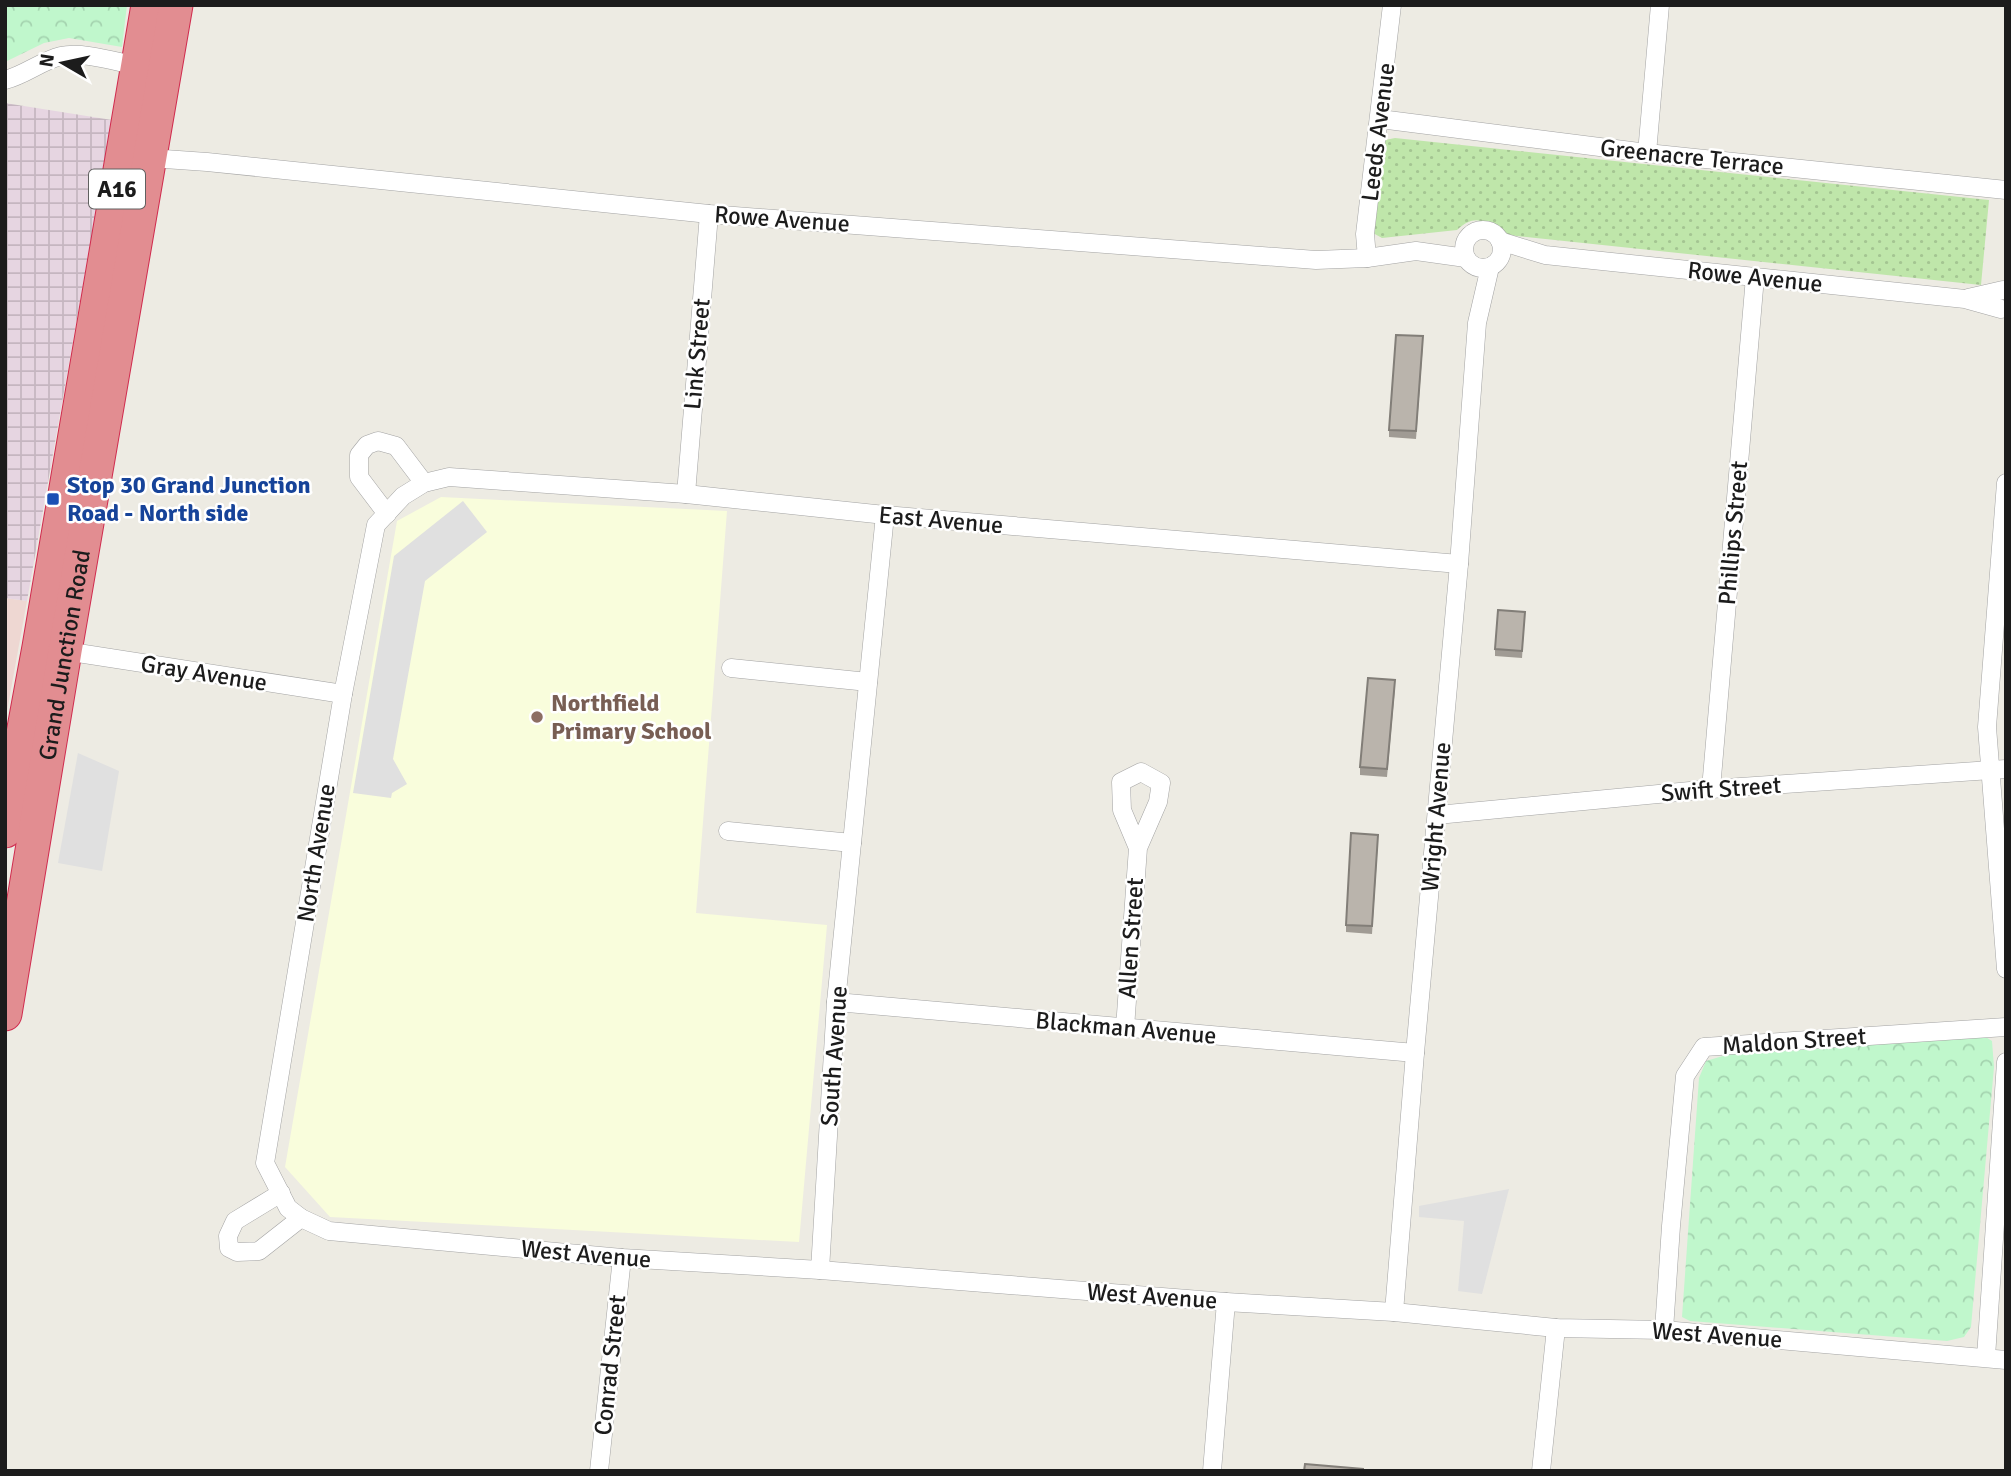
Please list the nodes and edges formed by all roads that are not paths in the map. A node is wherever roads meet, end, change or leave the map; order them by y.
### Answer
1 (148, 5) edge
2 (176, 5) edge
3 (1392, 5) edge
4 (1660, 5) edge
5 (151, 68) junction
6 (5, 80) edge
7 (1380, 119) junction
8 (1647, 153) junction
9 (149, 158) junction
10 (2006, 190) edge
11 (709, 214) junction
12 (1500, 241) junction
13 (1468, 254) junction
14 (1545, 255) junction
15 (1367, 258) junction
16 (1494, 264) junction
17 (1755, 277) junction
18 (2005, 288) edge
19 (1965, 299) junction
20 (2003, 312) edge
21 (109, 315) junction
22 (1477, 323) junction
23 (424, 483) junction
24 (2006, 483) edge
25 (686, 494) junction
26 (404, 496) joint
27 (387, 514) junction
28 (885, 515) junction
29 (1459, 564) junction
30 (52, 649) junction
31 (732, 668) dead end
32 (869, 682) junction
33 (343, 694) junction
34 (1998, 770) edge
35 (1711, 789) junction
36 (1437, 815) junction
37 (5, 831) edge
38 (728, 831) dead end
39 (852, 843) junction
40 (1138, 848) dead end
41 (2006, 969) edge
42 (836, 1002) junction
43 (5, 1014) edge
44 (2006, 1027) edge
45 (1125, 1028) junction
46 (1415, 1053) junction
47 (2006, 1062) edge
48 (290, 1206) junction
49 (622, 1258) junction
50 (821, 1270) junction
51 (1226, 1302) junction
52 (1394, 1312) junction
53 (1556, 1328) junction
54 (1664, 1330) junction
55 (1986, 1357) junction
56 (2006, 1360) edge
57 (599, 1471) edge
58 (1212, 1471) edge
59 (1541, 1471) edge

1 - 5 highway, Grand Junction Road / A16
2 - 5 highway, Grand Junction Road / A16
3 - 7 street, Leeds Avenue
4 - 8 street
5 - 6 street
5 - 9 highway, Grand Junction Road / A16
5 - 21 highway, Grand Junction Road / A16
7 - 8 street, Greenacre Terrace
7 - 15 street, Leeds Avenue
8 - 10 street, Greenacre Terrace
9 - 11 street, Rowe Avenue
9 - 21 highway, Grand Junction Road / A16
11 - 15 street, Rowe Avenue
11 - 25 street, Link Street
12 - 13 street
12 - 14 street, Rowe Avenue
12 - 16 street
13 - 15 street, Rowe Avenue
13 - 16 street
13 - 22 street, Wright Avenue
14 - 16 street, Rowe Avenue
14 - 17 street, Rowe Avenue
16 - 22 street, Wright Avenue
17 - 19 street, Rowe Avenue
17 - 35 street, Phillips Street
18 - 19 street, Rowe Avenue
18 - 20 street
19 - 20 street, Rowe Avenue
21 - 30 highway, Grand Junction Road / A16
22 - 29 street, Wright Avenue
23 - 25 street, East Avenue
23 - 26 street, East Avenue
23 - 27 street
24 - 34 street
25 - 28 street, East Avenue
26 - 27 street, North Avenue
27 - 33 street, North Avenue
28 - 29 street, East Avenue
28 - 32 street, South Avenue
29 - 36 street, Wright Avenue
30 - 33 street, Gray Avenue
30 - 37 highway, Grand Junction Road / A16
30 - 43 highway, Grand Junction Road / A16
31 - 32 street
32 - 39 street, South Avenue
33 - 48 street, North Avenue
34 - 35 street, Swift Street
34 - 41 street
35 - 36 street, Swift Street
36 - 46 street, Wright Avenue
38 - 39 street
39 - 42 street, South Avenue
40 - 45 street, Allen Street
42 - 45 street, Blackman Avenue
42 - 50 street, South Avenue
44 - 54 street, Maldon Street
45 - 46 street, Blackman Avenue
46 - 52 street, Wright Avenue
47 - 55 street
48 - 48 street
48 - 49 street, West Avenue
49 - 50 street, West Avenue
49 - 57 street, Conrad Street
50 - 51 street, West Avenue
51 - 52 street, West Avenue
51 - 58 street
52 - 53 street, West Avenue
53 - 54 street, West Avenue
53 - 59 street
54 - 55 street, West Avenue
55 - 56 street, West Avenue

